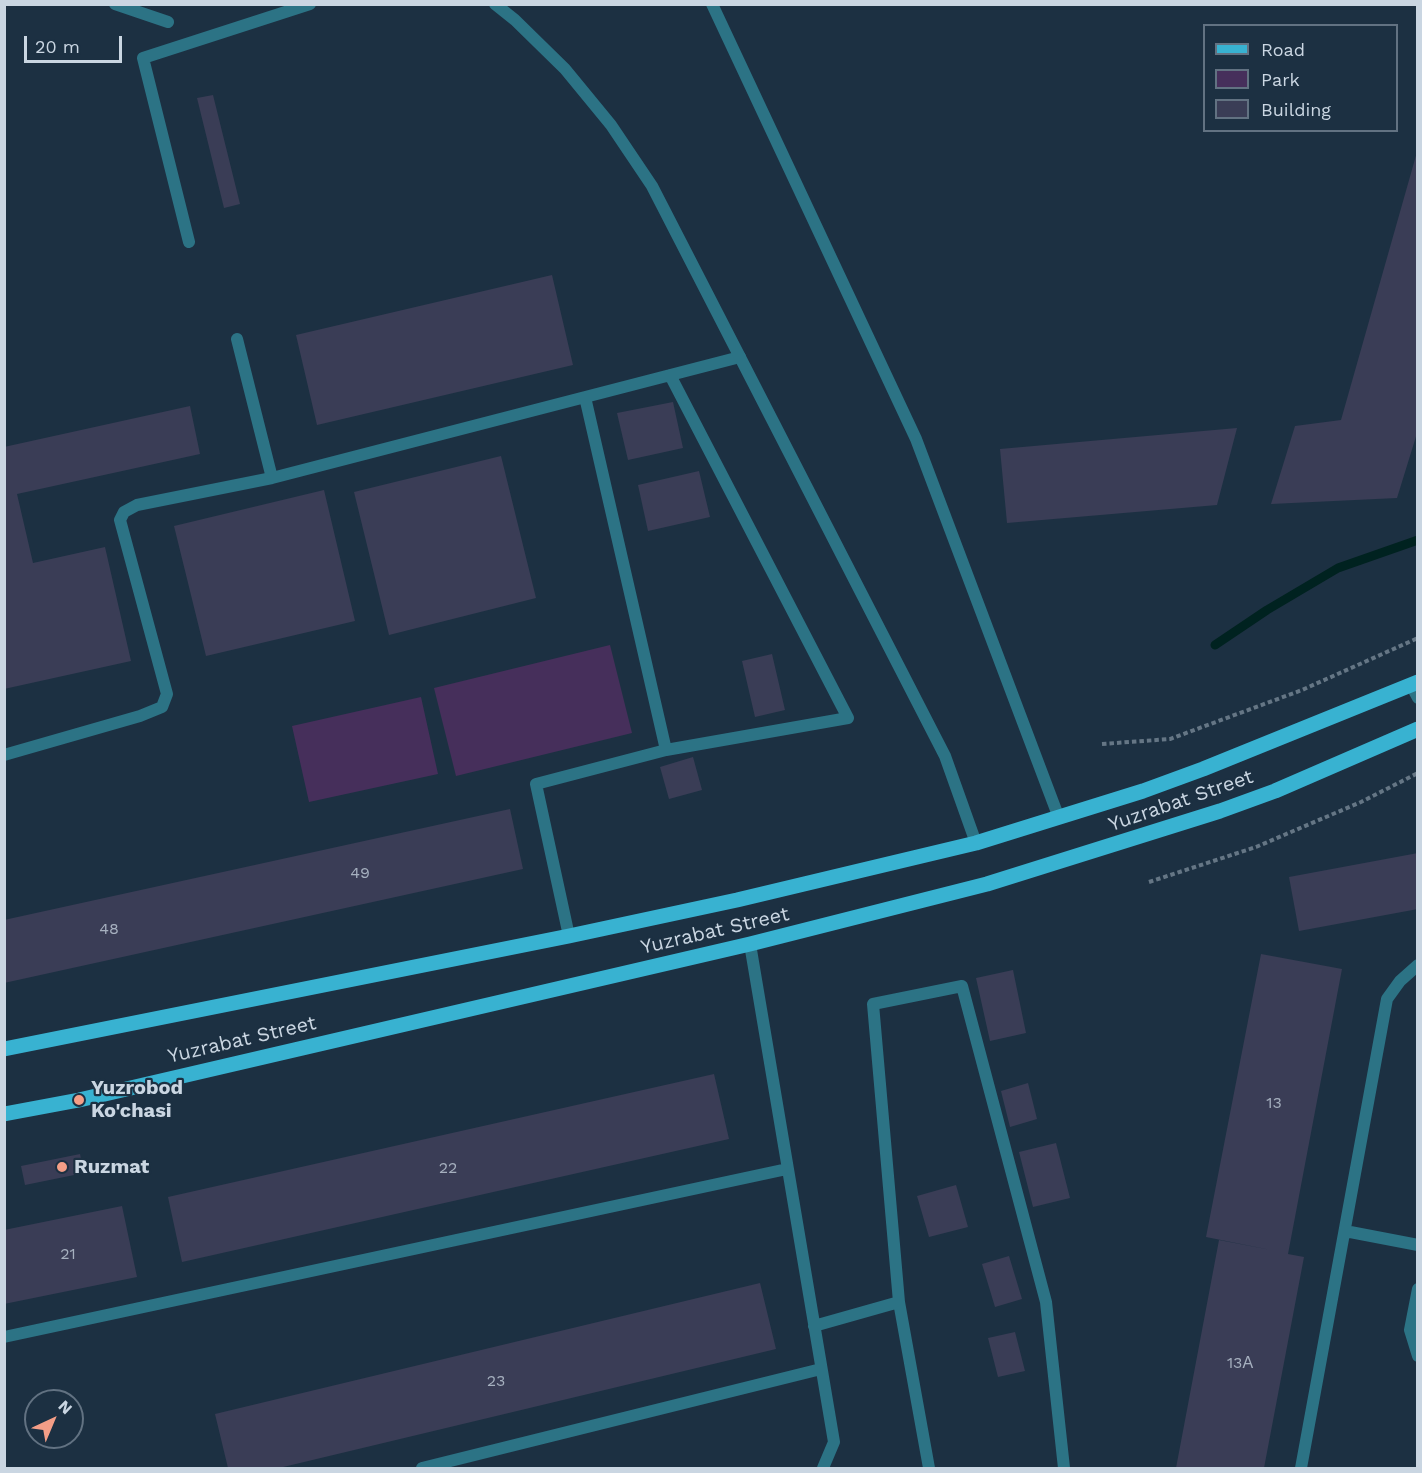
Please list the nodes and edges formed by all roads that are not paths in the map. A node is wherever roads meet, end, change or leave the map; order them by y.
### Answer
1 (116, 4) edge
2 (310, 4) edge
3 (495, 4) edge
4 (712, 4) edge
5 (168, 22) dead end
6 (189, 242) dead end
7 (237, 339) dead end
8 (740, 357) junction
9 (670, 375) junction
10 (585, 397) junction
11 (272, 478) junction
12 (1415, 688) edge
13 (1418, 729) edge
14 (666, 750) junction
15 (4, 754) edge
16 (1059, 818) junction
17 (976, 843) junction
18 (569, 936) junction
19 (750, 944) junction
20 (1418, 965) edge
21 (4, 1049) edge
22 (4, 1114) edge
23 (788, 1168) junction
24 (1345, 1231) junction
25 (1418, 1245) edge
26 (1418, 1289) edge
27 (899, 1302) junction
28 (814, 1326) junction
29 (4, 1336) edge
30 (1418, 1356) edge
31 (821, 1369) junction
32 (422, 1468) edge
33 (823, 1468) edge
34 (929, 1468) edge
35 (1064, 1468) edge
36 (1302, 1468) edge

1 - 5 street
2 - 6 street
3 - 8 street
4 - 16 street
7 - 11 street
8 - 9 street
8 - 17 street
9 - 10 street
9 - 14 street
10 - 11 street
10 - 14 street
11 - 15 street
12 - 16 main road, Yuzrabat Street
13 - 19 main road, Yuzrabat Street
14 - 18 street
16 - 17 main road, Yuzrabat Street
17 - 18 main road, Yuzrabat Street
18 - 21 main road, Yuzrabat Street
19 - 22 main road, Yuzrabat Street
19 - 23 street
20 - 24 street
23 - 28 street
23 - 29 street
24 - 25 street
24 - 36 street
26 - 30 street
27 - 28 street
27 - 34 street
27 - 35 street
28 - 31 street
31 - 32 street
31 - 33 street

